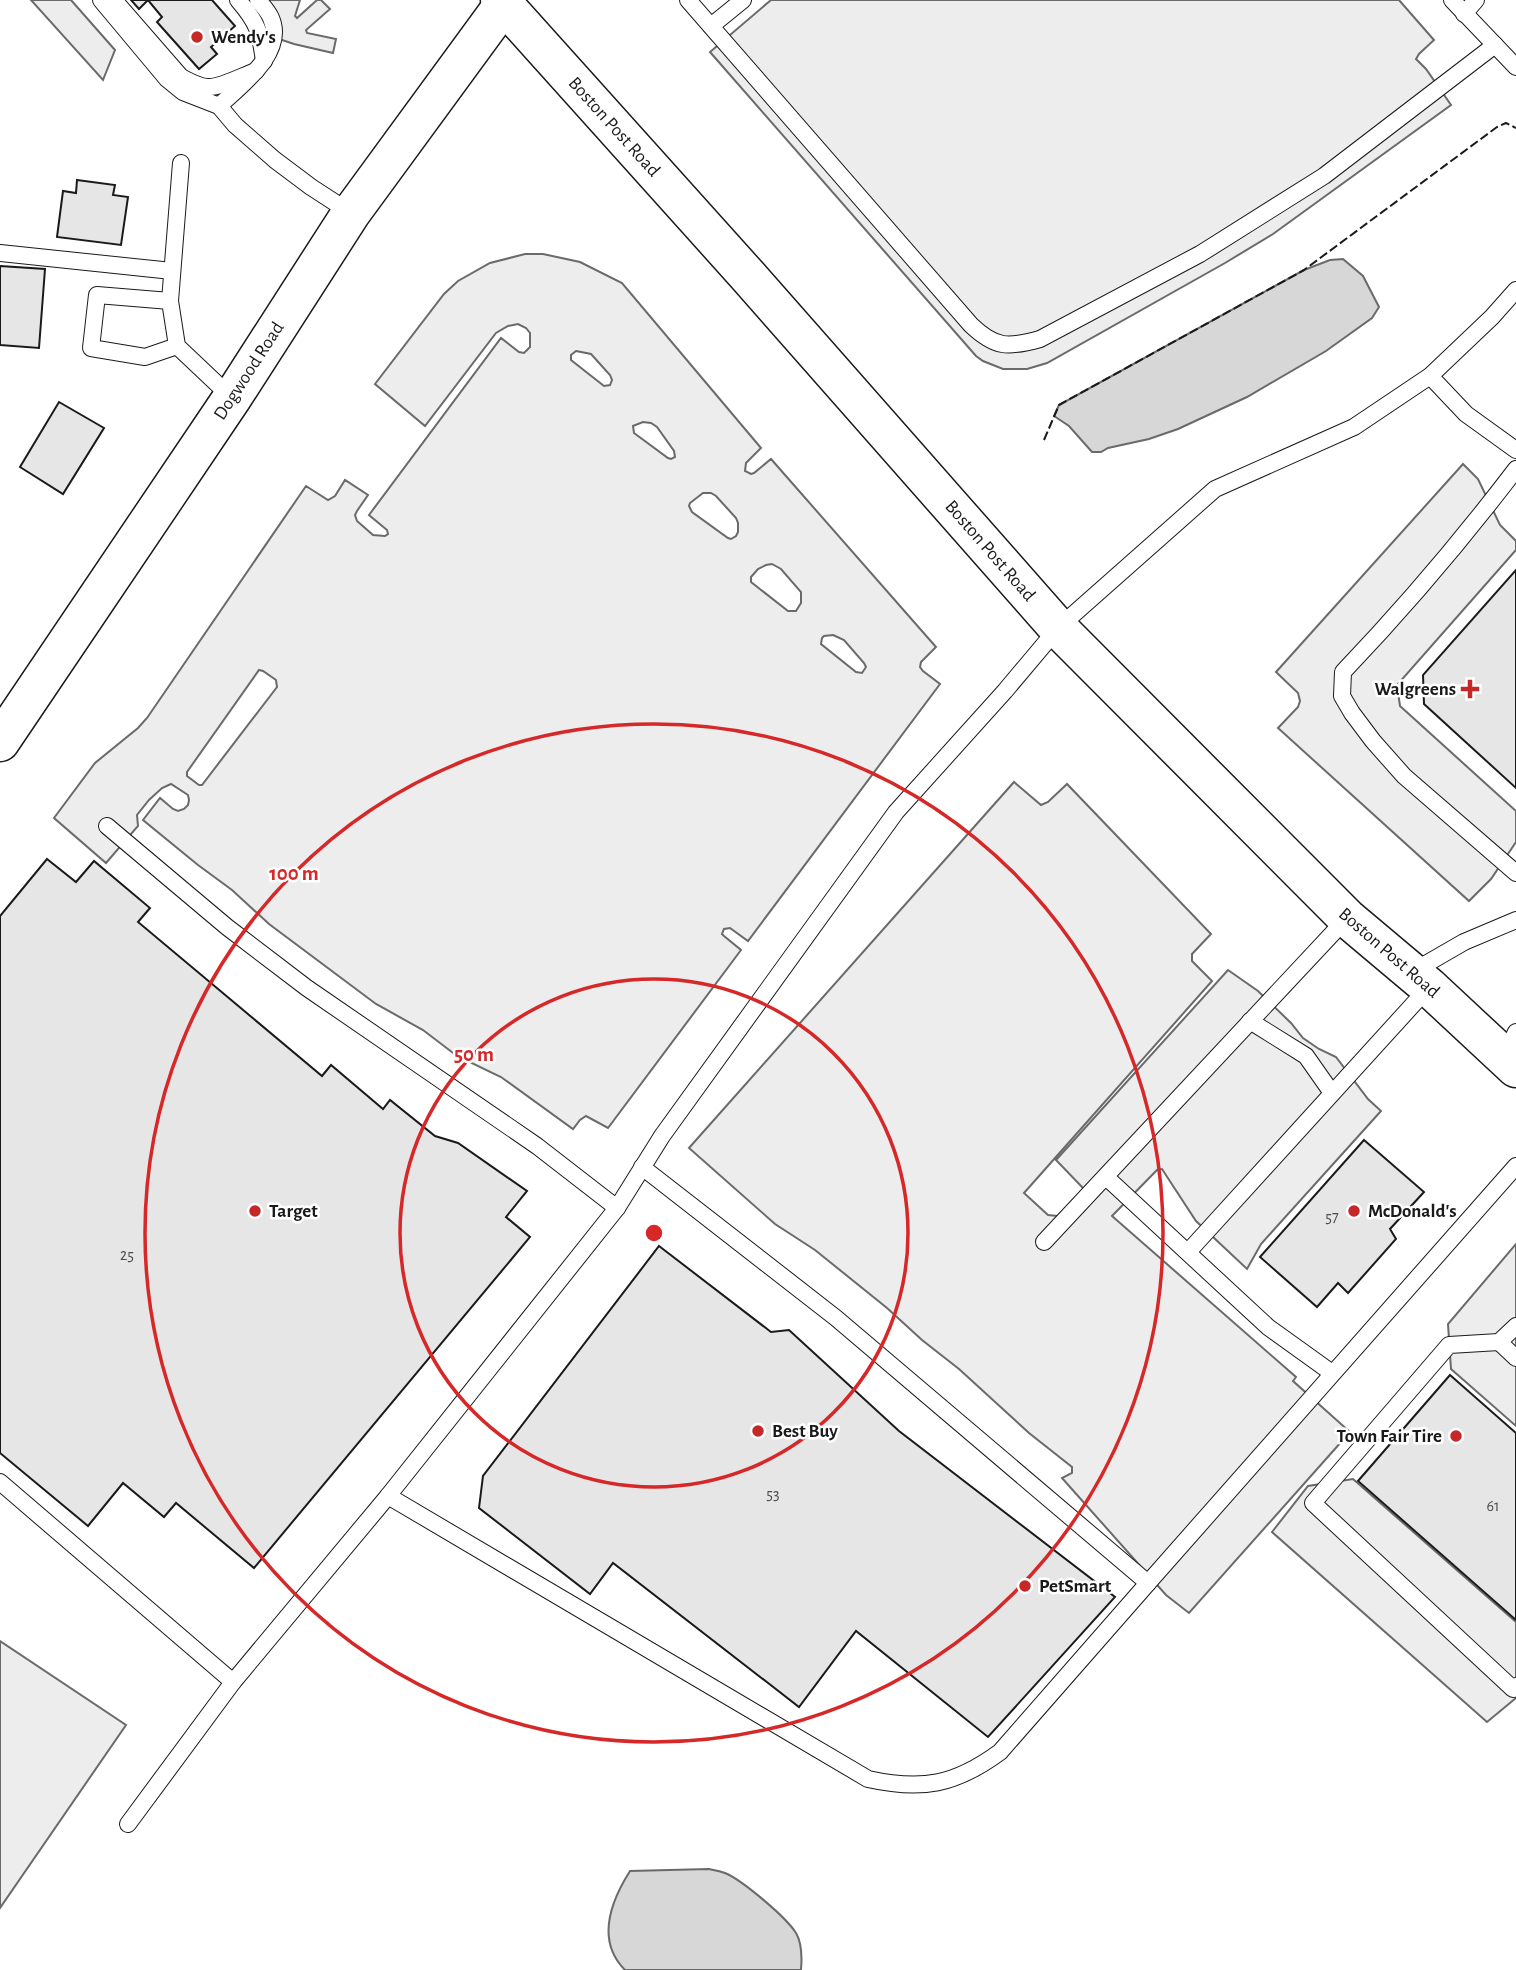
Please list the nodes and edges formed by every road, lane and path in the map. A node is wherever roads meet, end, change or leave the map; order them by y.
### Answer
1 (100, 0) edge
2 (114, 0) edge
3 (239, 0) edge
4 (258, 0) edge
5 (688, 0) edge
6 (743, 0) edge
7 (1452, 0) edge
8 (1476, 0) edge
9 (502, 2) edge
10 (1464, 14) junction
11 (711, 26) junction
12 (1495, 45) junction
13 (260, 66) junction
14 (1516, 68) edge
15 (219, 106) junction
16 (181, 163) dead end
17 (351, 213) junction
18 (0, 253) edge
19 (172, 271) junction
20 (1516, 290) edge
21 (170, 301) junction
22 (177, 346) junction
23 (1430, 376) junction
24 (232, 398) junction
25 (1516, 450) edge
26 (1516, 469) edge
27 (1058, 628) junction
28 (0, 741) edge
29 (107, 826) dead end
30 (1516, 873) edge
31 (1347, 918) junction
32 (1516, 920) edge
33 (1420, 980) junction
34 (1250, 1021) junction
35 (1512, 1052) edge
36 (1332, 1093) junction
37 (1516, 1166) edge
38 (642, 1167) junction
39 (1105, 1177) junction
40 (617, 1208) junction
41 (1044, 1242) dead end
42 (1188, 1252) junction
43 (1516, 1326) edge
44 (1499, 1342) junction
45 (1516, 1358) edge
46 (1332, 1373) junction
47 (0, 1482) edge
48 (388, 1496) junction
49 (1148, 1583) junction
50 (233, 1682) junction
51 (1516, 1686) edge
52 (128, 1824) dead end

1 - 15 lane
2 - 13 lane
3 - 13 lane
4 - 13 lane
5 - 11 lane
6 - 11 lane
7 - 10 lane
8 - 10 lane
9 - 17 main road, Dogwood Road
9 - 27 main road, Boston Post Road
10 - 12 lane
11 - 12 lane
12 - 14 lane
13 - 15 lane
15 - 17 lane
16 - 19 lane
17 - 24 main road, Dogwood Road
18 - 19 lane
19 - 21 lane
20 - 23 lane
21 - 22 lane
21 - 22 lane
22 - 24 lane
23 - 25 lane
23 - 27 lane
24 - 28 main road, Dogwood Road
26 - 30 lane
27 - 31 main road, Boston Post Road
27 - 38 lane
29 - 40 lane
31 - 33 main road, Boston Post Road
31 - 34 lane
32 - 33 lane
33 - 35 main road, Boston Post Road
33 - 36 lane
34 - 36 lane
34 - 39 lane
36 - 42 lane
37 - 46 lane
38 - 40 lane
38 - 49 lane
39 - 41 lane
39 - 42 lane
40 - 48 lane
42 - 46 lane
43 - 44 lane
44 - 45 lane
44 - 51 lane
46 - 49 lane
47 - 50 lane
48 - 49 lane
48 - 50 lane
50 - 52 lane

